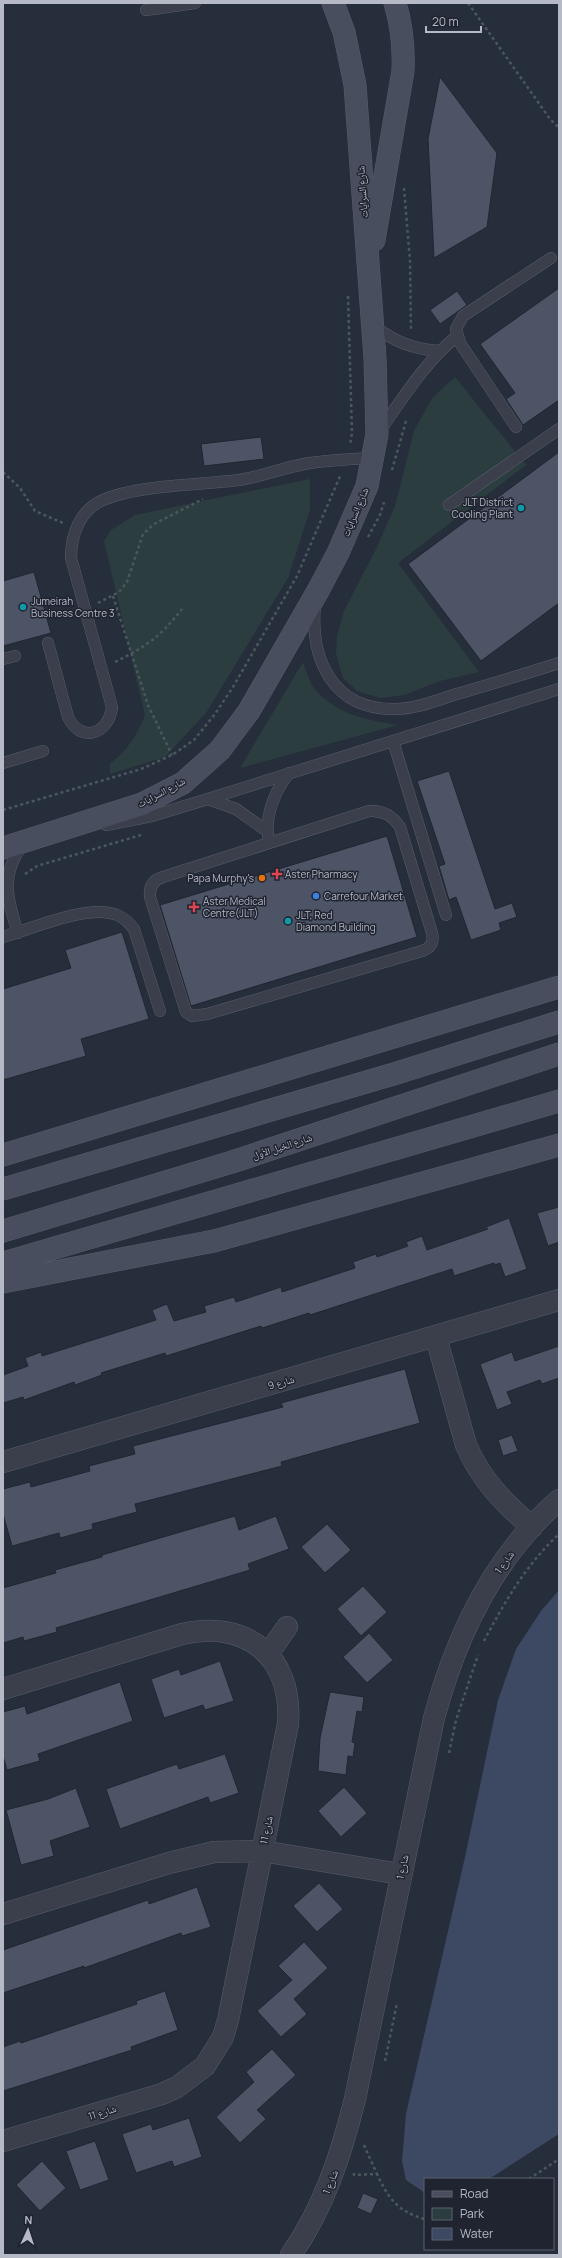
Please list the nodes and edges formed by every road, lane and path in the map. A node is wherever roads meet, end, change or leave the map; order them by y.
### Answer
1 (195, 3) edge
2 (333, 3) edge
3 (395, 3) edge
4 (468, 3) edge
5 (146, 10) dead end
6 (559, 128) edge
7 (404, 182) dead end
8 (551, 258) dead end
9 (369, 300) junction
10 (371, 323) junction
11 (457, 336) junction
12 (410, 347) junction
13 (440, 351) junction
14 (406, 418) dead end
15 (516, 427) dead end
16 (559, 429) edge
17 (377, 434) junction
18 (374, 458) junction
19 (3, 472) edge
20 (390, 477) dead end
21 (207, 497) dead end
22 (384, 500) dead end
23 (449, 505) dead end
24 (75, 528) junction
25 (366, 543) dead end
26 (316, 592) junction
27 (113, 596) junction
28 (182, 609) dead end
29 (85, 610) junction
30 (48, 643) dead end
31 (132, 653) junction
32 (15, 656) dead end
33 (3, 659) edge
34 (559, 663) edge
35 (102, 669) junction
36 (559, 690) edge
37 (393, 741) junction
38 (43, 751) dead end
39 (172, 755) dead end
40 (3, 763) edge
41 (290, 772) junction
42 (208, 799) junction
43 (48, 834) junction
44 (268, 837) junction
45 (26, 841) junction
46 (3, 848) edge
47 (446, 915) dead end
48 (18, 933) junction
49 (4, 934) edge
50 (559, 987) edge
51 (160, 1011) dead end
52 (559, 1022) edge
53 (559, 1054) edge
54 (559, 1101) edge
55 (559, 1146) edge
56 (3, 1155) edge
57 (3, 1189) edge
58 (3, 1231) edge
59 (3, 1263) edge
60 (3, 1282) edge
61 (559, 1300) edge
62 (436, 1338) junction
63 (3, 1462) edge
64 (559, 1500) edge
65 (532, 1527) junction
66 (559, 1534) edge
67 (287, 1627) dead end
68 (268, 1654) junction
69 (3, 1689) edge
70 (448, 1758) dead end
71 (262, 1851) junction
72 (400, 1874) junction
73 (3, 1914) edge
74 (398, 1996) dead end
75 (384, 2062) dead end
76 (365, 2138) dead end
77 (3, 2141) edge
78 (364, 2145) junction
79 (361, 2152) dead end
80 (559, 2159) edge
81 (356, 2168) dead end
82 (377, 2174) junction
83 (530, 2178) edge
84 (424, 2219) edge
85 (291, 2255) edge

1 - 5 lane
2 - 9 main road, شارع السرايات
3 - 9 main road
4 - 6 path
7 - 12 path
8 - 11 lane
9 - 10 main road, شارع السرايات
10 - 12 lane
10 - 17 main road, شارع السرايات
11 - 13 lane
11 - 15 lane
12 - 13 lane
13 - 17 lane
14 - 20 path
16 - 23 lane
17 - 18 main road, شارع السرايات
18 - 24 lane
18 - 26 main road, شارع السرايات
19 - 24 path
21 - 27 path
22 - 25 path
24 - 29 lane
26 - 34 lane
26 - 43 main road, شارع السرايات
27 - 29 path
27 - 31 path
28 - 31 path
29 - 35 lane
30 - 35 lane
31 - 35 path
31 - 39 path
32 - 33 lane
36 - 37 lane
37 - 41 lane
37 - 47 lane
38 - 40 lane
41 - 42 lane
41 - 44 lane
42 - 43 lane
42 - 44 lane
43 - 45 main road, شارع السرايات
44 - 44 lane
45 - 46 main road, شارع السرايات
45 - 48 lane
48 - 49 lane
48 - 51 lane
50 - 56 main road
52 - 57 main road
53 - 58 main road, شارع الخيل الأول
54 - 59 main road
55 - 60 main road
61 - 62 street, شارع 9
62 - 63 street, شارع 9
62 - 65 street
64 - 65 street, شارع 1
65 - 72 street, شارع 1
66 - 70 path
67 - 68 street
68 - 69 street, شارع 11
68 - 71 street, شارع 11
71 - 72 street
71 - 73 street
71 - 77 street, شارع 11
72 - 85 street, شارع 1
74 - 75 path
76 - 78 path
78 - 79 path
78 - 82 path
80 - 83 path
81 - 82 path
82 - 84 path

